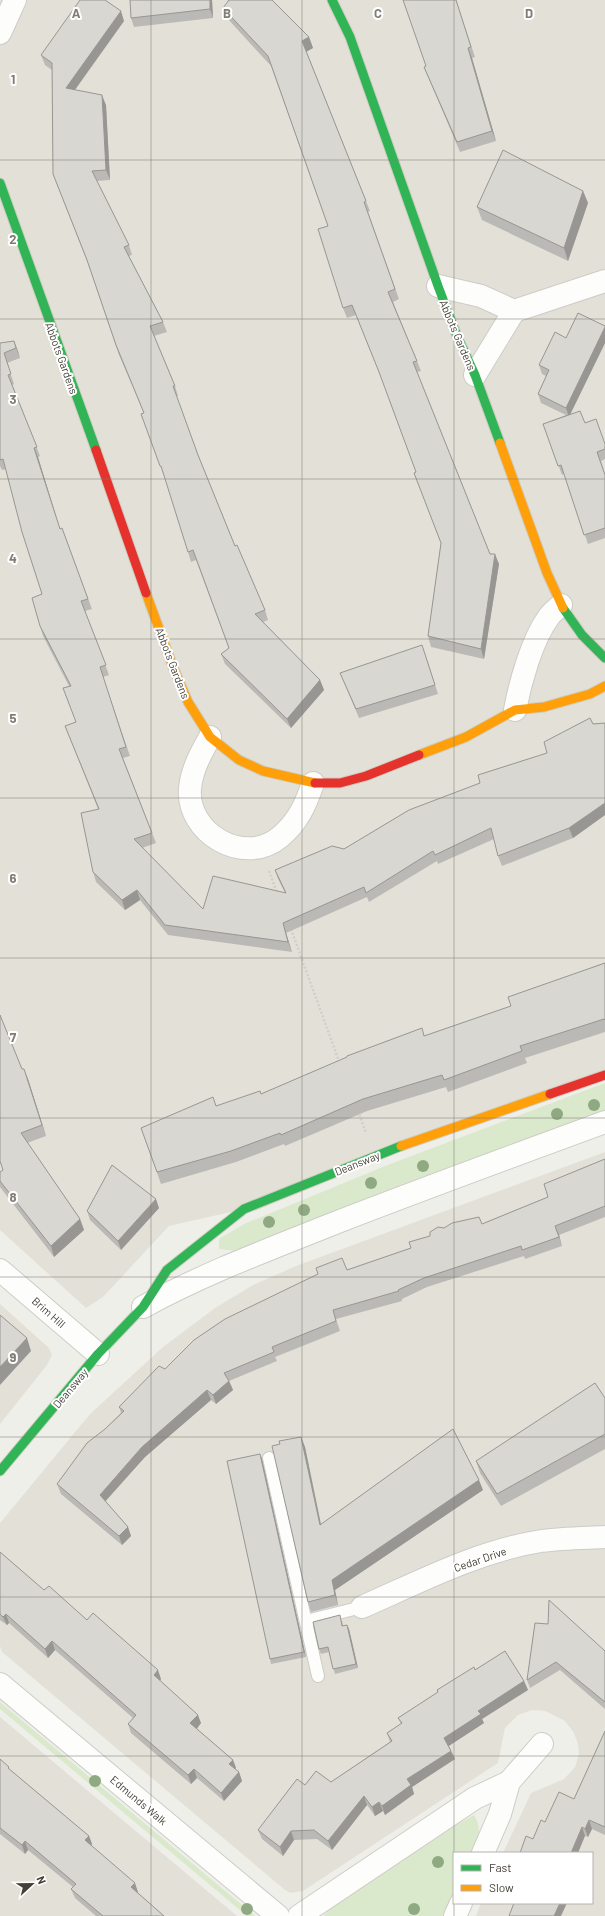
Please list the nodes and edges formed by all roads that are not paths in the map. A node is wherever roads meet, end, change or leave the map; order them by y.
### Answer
1 (15, 0) edge
2 (332, 0) edge
3 (0, 32) edge
4 (0, 183) edge
5 (605, 281) edge
6 (438, 286) junction
7 (514, 311) junction
8 (476, 375) junction
9 (561, 605) junction
10 (605, 658) edge
11 (605, 686) edge
12 (515, 710) junction
13 (210, 737) junction
14 (313, 783) junction
15 (605, 1074) edge
16 (605, 1122) edge
17 (0, 1270) edge
18 (143, 1307) junction
19 (98, 1354) junction
20 (269, 1458) dead end
21 (0, 1471) edge
22 (605, 1537) edge
23 (362, 1607) joint
24 (306, 1621) junction
25 (318, 1676) dead end
26 (0, 1684) edge
27 (542, 1744) dead end
28 (509, 1782) junction
29 (483, 1852) edge
30 (461, 1904) edge
31 (278, 1916) edge
32 (299, 1916) edge
33 (455, 1916) edge

1 - 3 street
2 - 6 street, Abbots Gardens
4 - 13 street, Abbots Gardens
5 - 7 street
6 - 7 street
6 - 8 street, Abbots Gardens
7 - 8 street
8 - 9 street, Abbots Gardens
9 - 10 street, Abbots Gardens
9 - 12 street
11 - 12 street, Abbots Gardens
12 - 14 street, Abbots Gardens
13 - 14 street, Abbots Gardens
13 - 14 street
15 - 18 street, Deansway
16 - 18 street, Deansway
17 - 19 street, Brim Hill
18 - 19 street, Deansway
19 - 21 street, Deansway
20 - 24 lane
22 - 23 street, Cedar Drive
23 - 24 lane
24 - 25 lane
26 - 31 street, Edmunds Walk
27 - 28 street
28 - 29 street
28 - 32 street
30 - 33 street

